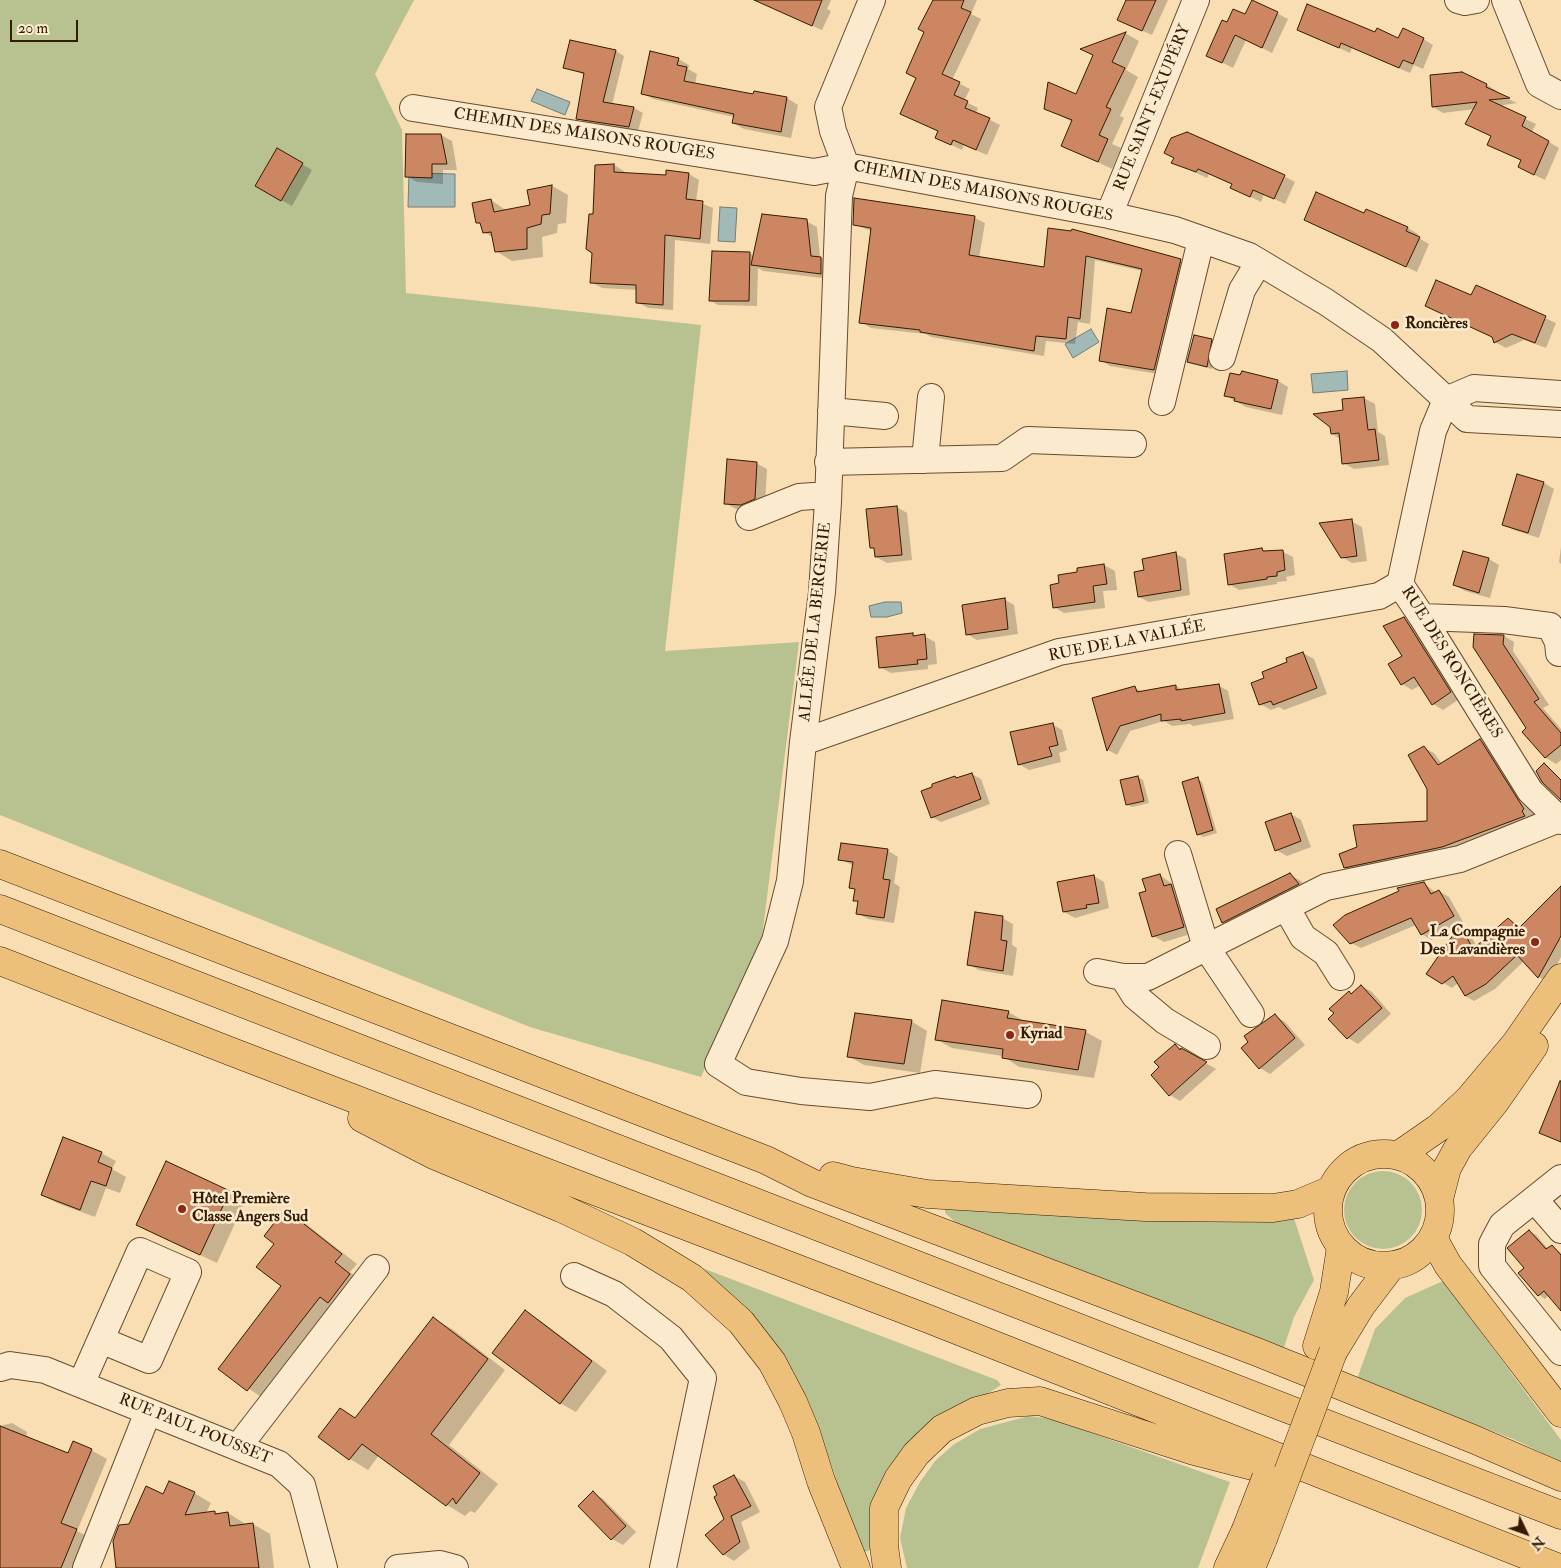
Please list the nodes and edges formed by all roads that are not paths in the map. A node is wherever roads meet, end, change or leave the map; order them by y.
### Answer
1 (872, 0) edge
2 (1196, 0) edge
3 (1458, 0) edge
4 (1476, 0) edge
5 (1505, 0) edge
6 (1561, 96) edge
7 (413, 108) dead end
8 (846, 166) junction
9 (1110, 215) junction
10 (1201, 240) junction
11 (1259, 262) junction
12 (1222, 358) dead end
13 (1561, 394) edge
14 (931, 397) dead end
15 (1446, 400) junction
16 (1162, 402) dead end
17 (831, 411) junction
18 (885, 416) dead end
19 (1561, 424) edge
20 (1133, 444) dead end
21 (925, 460) junction
22 (828, 462) junction
23 (828, 495) junction
24 (749, 517) dead end
25 (1400, 584) junction
26 (1422, 617) junction
27 (1559, 653) dead end
28 (804, 742) junction
29 (1560, 819) edge
30 (1178, 854) dead end
31 (0, 864) edge
32 (1286, 907) junction
33 (0, 909) edge
34 (1206, 948) junction
35 (0, 961) edge
36 (1097, 972) dead end
37 (1123, 977) junction
38 (1341, 977) dead end
39 (1561, 978) edge
40 (1561, 1005) edge
41 (1252, 1014) dead end
42 (1207, 1046) dead end
43 (227, 1050) junction
44 (1028, 1095) dead end
45 (1399, 1155) junction
46 (766, 1160) junction
47 (1561, 1178) edge
48 (1331, 1190) junction
49 (1439, 1199) junction
50 (1535, 1200) junction
51 (1561, 1230) edge
52 (1433, 1238) junction
53 (1341, 1247) junction
54 (1392, 1265) junction
55 (376, 1268) dead end
56 (574, 1276) dead end
57 (101, 1340) dead end
58 (1325, 1349) junction
59 (1561, 1352) edge
60 (0, 1368) edge
61 (81, 1384) junction
62 (148, 1412) junction
63 (1561, 1413) edge
64 (238, 1448) junction
65 (1561, 1477) edge
66 (1380, 1498) junction
67 (1561, 1515) edge
68 (1254, 1535) junction
69 (86, 1568) edge
70 (324, 1568) edge
71 (398, 1568) edge
72 (455, 1568) edge
73 (663, 1568) edge
74 (856, 1568) edge
75 (887, 1568) edge
76 (1228, 1568) edge
77 (1251, 1568) edge
78 (1559, 1568) edge

1 - 8 street
2 - 9 street, RUE SAINT-EXUPÉRY
3 - 4 street
5 - 6 street
7 - 8 street, CHEMIN DES MAISONS ROUGES
8 - 9 street, CHEMIN DES MAISONS ROUGES
8 - 17 street, ALLÉE DE LA BERGERIE
9 - 10 street, CHEMIN DES MAISONS ROUGES
10 - 11 street, CHEMIN DES MAISONS ROUGES
10 - 16 street
11 - 12 street
11 - 15 street, CHEMIN DES MAISONS ROUGES
13 - 15 street
14 - 21 street
15 - 19 street, CHEMIN DES MAISONS ROUGES
15 - 25 street, RUE DES RONCIÈRES
17 - 18 street
17 - 22 street, ALLÉE DE LA BERGERIE
20 - 21 street
21 - 22 street
22 - 23 street, ALLÉE DE LA BERGERIE
23 - 24 street
23 - 28 street, ALLÉE DE LA BERGERIE
25 - 26 street, RUE DES RONCIÈRES
25 - 28 street, RUE DE LA VALLÉE
26 - 27 street
26 - 29 street, RUE DES RONCIÈRES
28 - 44 street, ALLÉE DE LA BERGERIE
29 - 32 street
30 - 34 street
31 - 46 main road
32 - 34 street
32 - 38 street
33 - 67 main road
34 - 37 street
34 - 41 street
35 - 43 main road
36 - 37 street
37 - 42 street
39 - 45 main road
40 - 49 main road
43 - 66 main road
43 - 74 main road
45 - 48 main road
45 - 49 main road
46 - 48 main road
46 - 65 main road
47 - 50 street
48 - 53 main road
49 - 52 main road
50 - 51 street
50 - 59 street
52 - 54 main road
52 - 63 main road
53 - 54 main road
53 - 58 main road
54 - 58 main road
55 - 64 street
56 - 73 street
57 - 61 street
58 - 68 main road, bridge
60 - 61 street, RUE PAUL POUSSET
61 - 62 street, RUE PAUL POUSSET
62 - 64 street, RUE PAUL POUSSET
62 - 69 street
64 - 70 street, RUE PAUL POUSSET
66 - 75 main road
66 - 78 main road
68 - 76 main road
68 - 77 main road
71 - 72 street

